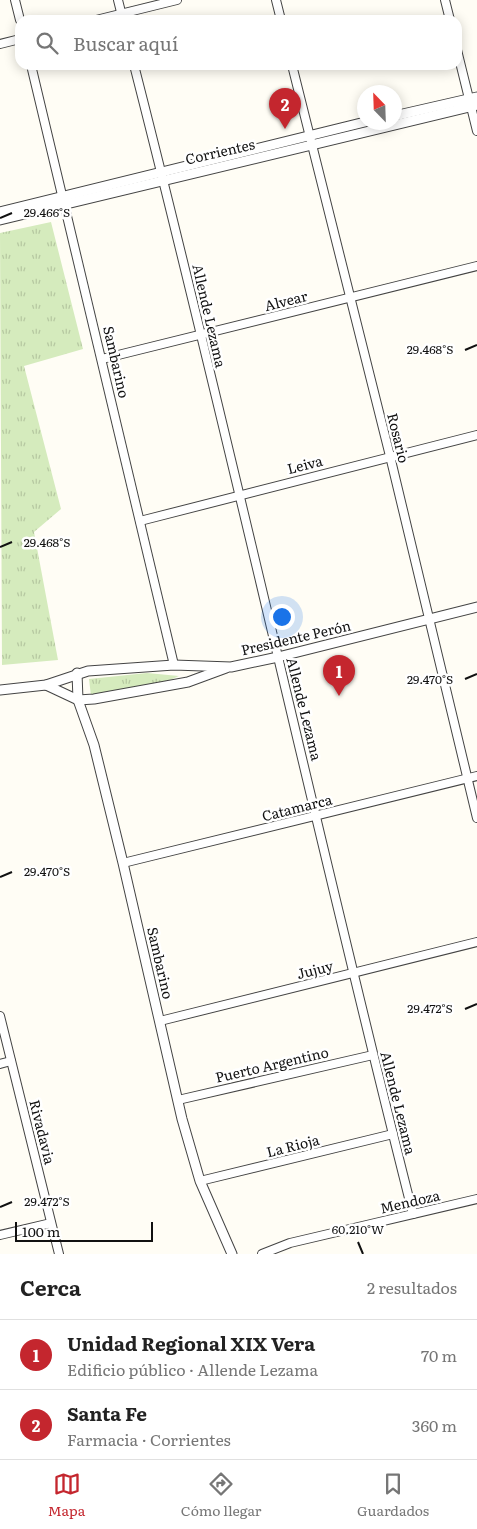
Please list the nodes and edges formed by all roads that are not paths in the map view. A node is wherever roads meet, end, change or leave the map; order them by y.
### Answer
1 (15, 0) edge
2 (118, 0) edge
3 (176, 0) edge
4 (276, 0) edge
5 (444, 0) edge
6 (19, 15) edge
7 (122, 15) edge
8 (128, 15) edge
9 (280, 15) edge
10 (448, 15) edge
11 (15, 40) edge
12 (0, 44) edge
13 (462, 65) edge
14 (32, 70) edge
15 (135, 70) edge
16 (293, 70) edge
17 (474, 102) edge
18 (402, 115) edge
19 (357, 125) edge
20 (477, 131) edge
21 (309, 140) junction
22 (162, 175) junction
23 (63, 200) junction
24 (0, 212) edge
25 (0, 220) edge
26 (477, 266) edge
27 (350, 298) junction
28 (200, 335) junction
29 (102, 359) junction
30 (477, 435) edge
31 (390, 456) junction
32 (239, 495) junction
33 (140, 522) junction
34 (477, 607) edge
35 (429, 619) junction
36 (278, 657) junction
37 (174, 665) junction
38 (231, 667) junction
39 (76, 673) junction
40 (46, 684) junction
41 (0, 690) edge
42 (78, 700) junction
43 (477, 776) edge
44 (468, 778) junction
45 (317, 816) junction
46 (477, 818) edge
47 (123, 863) junction
48 (477, 942) edge
49 (352, 973) junction
50 (0, 1016) edge
51 (160, 1022) junction
52 (373, 1054) junction
53 (11, 1061) junction
54 (0, 1064) edge
55 (178, 1100) junction
56 (393, 1134) junction
57 (200, 1181) junction
58 (477, 1199) edge
59 (413, 1214) junction
60 (51, 1223) junction
61 (0, 1235) edge
62 (59, 1254) edge
63 (232, 1254) edge
64 (262, 1254) edge

1 - 6 street
2 - 7 street
3 - 8 street
4 - 9 street
5 - 10 street
11 - 12 street
13 - 17 street
14 - 23 street, Sambarino
15 - 22 street, Allende Lezama
16 - 21 street, Rosario
17 - 18 street
17 - 20 street
17 - 21 street, Corrientes
19 - 21 street, Corrientes
21 - 22 street, Corrientes
21 - 27 street, Rosario
22 - 23 street, Corrientes
22 - 28 street, Allende Lezama
23 - 24 street, Corrientes
23 - 25 street, Corrientes
23 - 29 street, Sambarino
26 - 27 street, Alvear
27 - 28 street, Alvear
27 - 31 street, Rosario
28 - 29 street, Alvear
28 - 32 street, Allende Lezama
29 - 33 street, Sambarino
30 - 31 street, Leiva
31 - 32 street, Leiva
31 - 35 street, Rosario
32 - 33 street, Leiva
32 - 36 street, Allende Lezama
33 - 37 street, Sambarino
34 - 35 street, Presidente Perón
35 - 36 street, Presidente Perón
35 - 44 street, Rosario
36 - 38 street, Presidente Perón
36 - 45 street, Allende Lezama
37 - 38 street, Presidente Perón
37 - 39 street, Presidente Perón
38 - 42 street
39 - 40 street, Presidente Perón
39 - 42 street, Sambarino
40 - 41 street, Presidente Perón
40 - 42 street
42 - 47 street, Sambarino
43 - 44 street, Catamarca
44 - 45 street, Catamarca
44 - 46 street, Rosario
45 - 47 street, Catamarca
45 - 49 street, Allende Lezama
47 - 51 street, Sambarino
48 - 49 street, Jujuy
49 - 51 street, Jujuy
49 - 52 street, Allende Lezama
50 - 53 street, Rivadavia
51 - 55 street, Sambarino
52 - 55 street, Puerto Argentino
52 - 56 street, Allende Lezama
53 - 54 street
53 - 60 street, Rivadavia
55 - 57 street, Sambarino
56 - 57 street, La Rioja
56 - 59 street, Allende Lezama
57 - 63 street, Sambarino
58 - 59 street, Mendoza
59 - 64 street, Mendoza
60 - 61 street
60 - 62 street, Rivadavia

